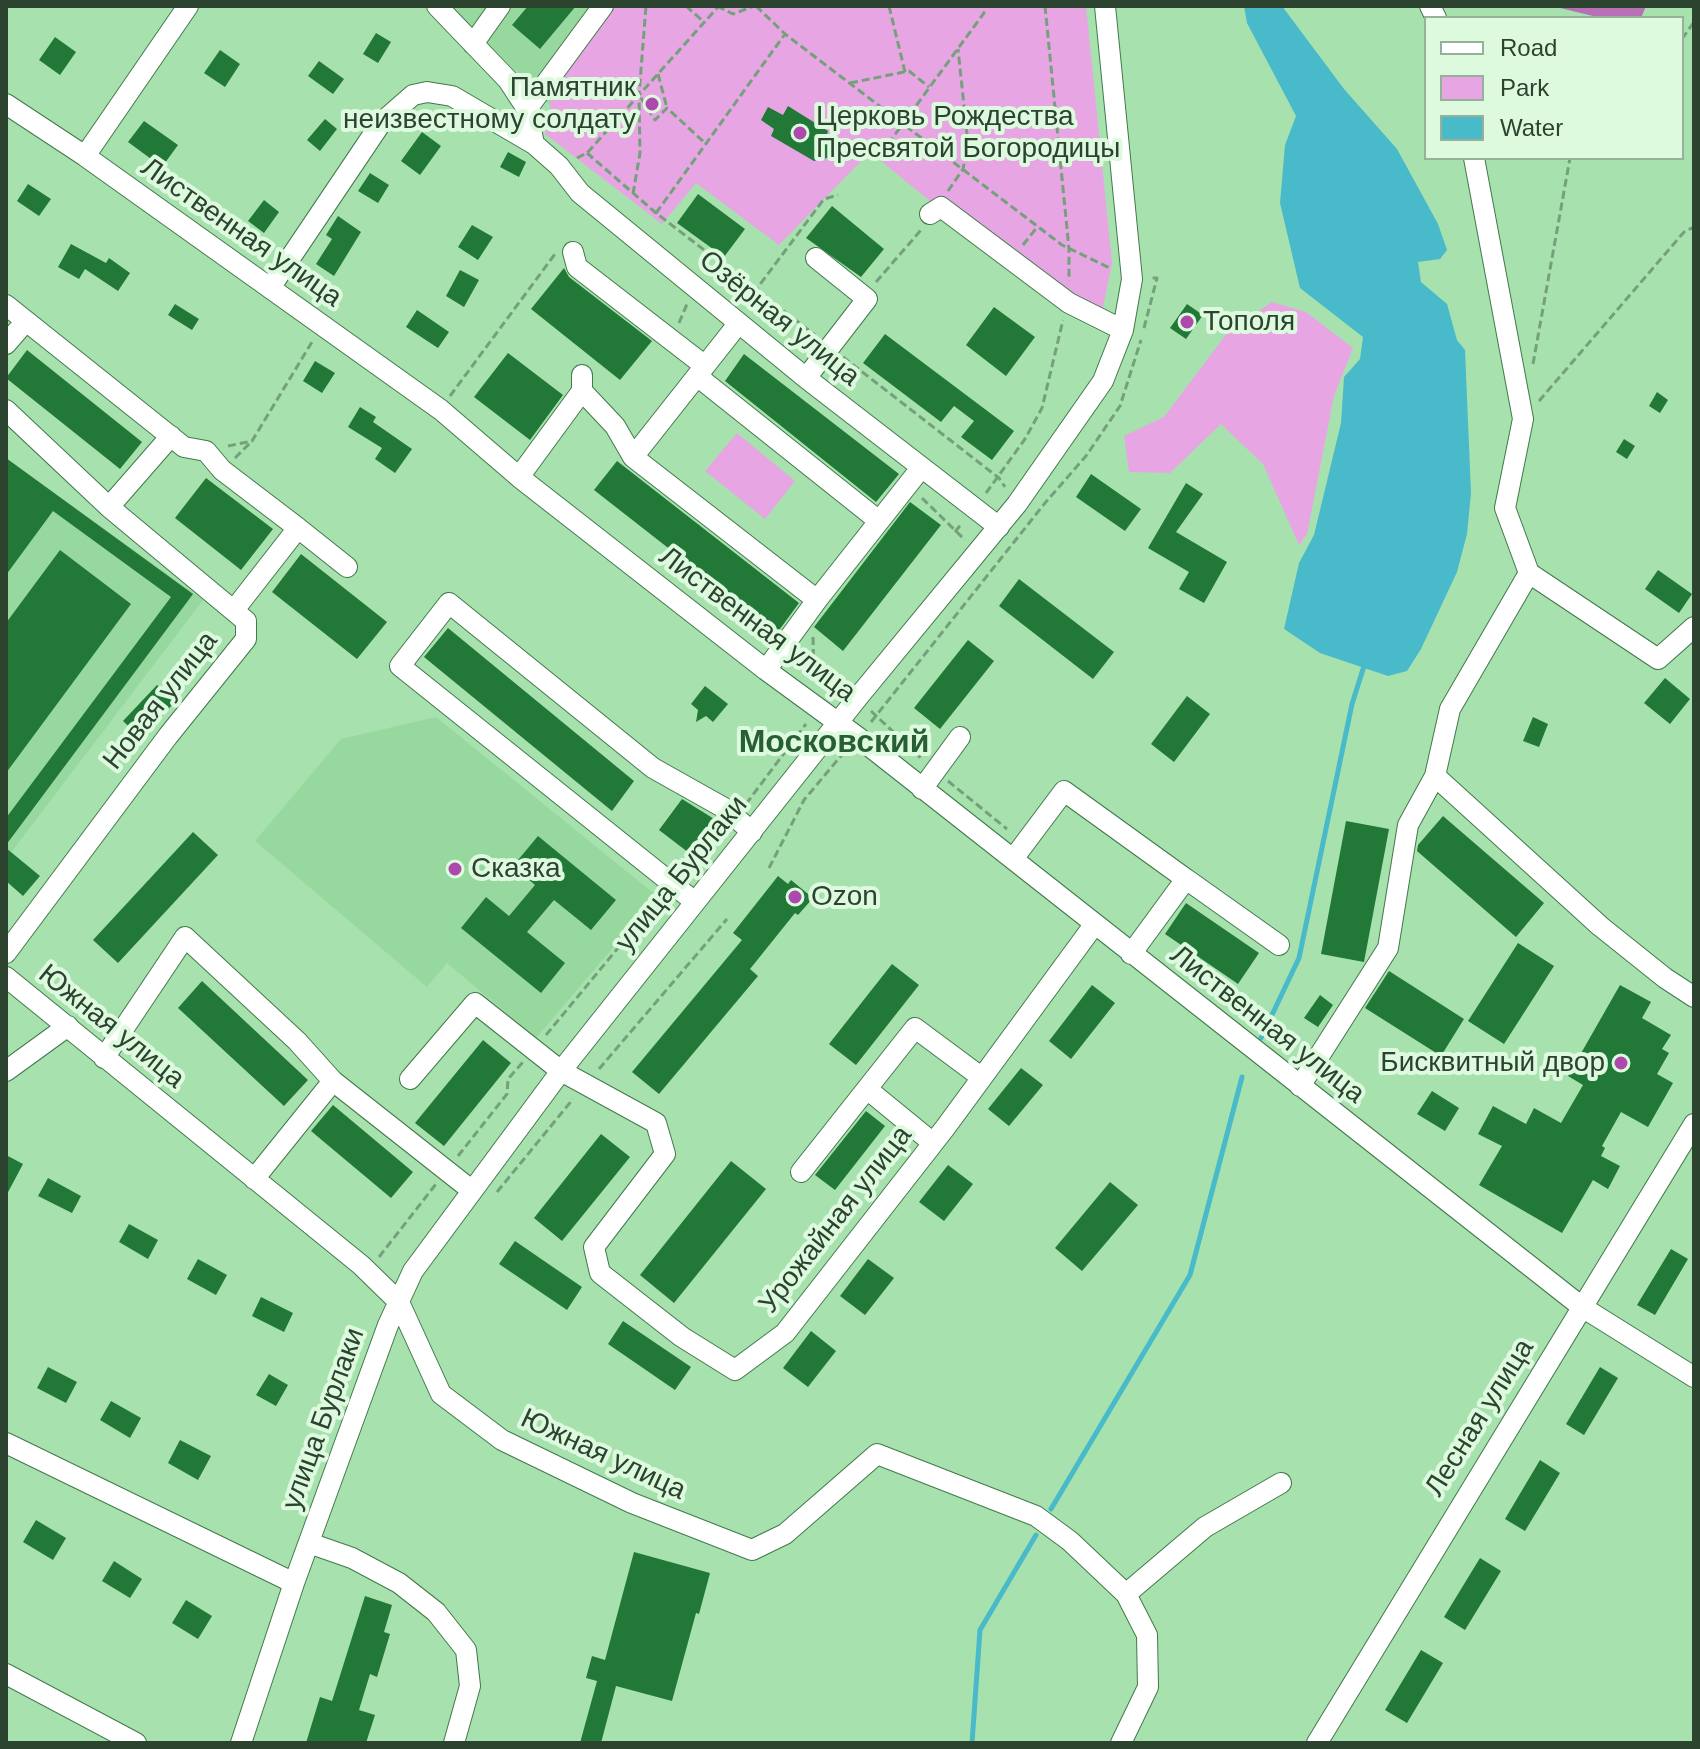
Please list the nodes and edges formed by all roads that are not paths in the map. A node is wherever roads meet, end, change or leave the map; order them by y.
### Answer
1 (188, 6) edge
2 (437, 6) edge
3 (500, 6) edge
4 (603, 6) edge
5 (1105, 6) edge
6 (473, 44) junction
7 (6, 104) edge
8 (527, 109) junction
9 (534, 144) junction
10 (85, 156) junction
11 (1474, 160) edge
12 (935, 211) road end
13 (568, 248) road end
14 (816, 258) dead end
15 (270, 288) junction
16 (6, 305) edge
17 (26, 321) junction
18 (738, 324) junction
19 (1123, 330) junction
20 (6, 344) edge
21 (701, 371) junction
22 (806, 378) junction
23 (6, 410) edge
24 (171, 436) junction
25 (633, 457) junction
26 (915, 476) junction
27 (519, 477) junction
28 (109, 507) junction
29 (879, 521) junction
30 (999, 527) junction
31 (298, 528) junction
32 (347, 567) dead end
33 (1529, 573) junction
34 (812, 607) junction
35 (234, 610) junction
36 (1694, 627) edge
37 (766, 670) junction
38 (838, 723) junction
39 (960, 737) dead end
40 (1435, 776) junction
41 (922, 789) junction
42 (752, 832) junction
43 (1013, 859) junction
44 (1186, 879) junction
45 (695, 902) junction
46 (1094, 925) junction
47 (1279, 945) dead end
48 (6, 953) edge
49 (1131, 954) junction
50 (10, 985) edge
51 (1694, 997) edge
52 (68, 1026) junction
53 (104, 1058) junction
54 (6, 1071) edge
55 (561, 1071) junction
56 (981, 1077) junction
57 (410, 1079) dead end
58 (333, 1081) junction
59 (1300, 1086) junction
60 (867, 1089) junction
61 (1694, 1124) edge
62 (933, 1143) junction
63 (801, 1172) dead end
64 (254, 1179) junction
65 (470, 1189) junction
66 (399, 1302) junction
67 (1582, 1307) junction
68 (1694, 1377) edge
69 (6, 1443) edge
70 (1281, 1483) dead end
71 (309, 1543) junction
72 (294, 1583) junction
73 (1126, 1594) junction
74 (6, 1674) edge
75 (136, 1743) edge
76 (241, 1743) edge
77 (454, 1743) edge
78 (1121, 1743) edge
79 (1317, 1743) edge

1 - 10 street
2 - 6 street
3 - 6 street
4 - 8 street
5 - 19 street, улица Бурлаки
6 - 8 street
7 - 10 street, Лиственная улица
8 - 9 street
9 - 15 street, Озёрная улица
9 - 18 street, Озёрная улица
10 - 15 street, Лиственная улица
11 - 33 street
12 - 19 street
13 - 21 street
14 - 22 street
15 - 27 street, Лиственная улица
16 - 17 street
17 - 20 street
17 - 24 street
18 - 21 street
18 - 22 street, Озёрная улица
19 - 30 street, улица Бурлаки
21 - 25 street
21 - 29 street
22 - 26 street, Озёрная улица
23 - 28 street, Новая улица
24 - 28 street
24 - 31 street
25 - 27 street
25 - 34 street
26 - 29 street
26 - 30 street, Озёрная улица
27 - 37 street, Лиственная улица
28 - 35 street, Новая улица
29 - 34 street
30 - 38 street, улица Бурлаки
31 - 32 street
31 - 35 street
33 - 36 street
33 - 40 street
34 - 37 street
35 - 48 street, Новая улица
37 - 38 street, Лиственная улица
38 - 41 street, Лиственная улица
38 - 42 street, улица Бурлаки
39 - 41 street
40 - 51 street
40 - 59 street
41 - 43 street, Лиственная улица
42 - 45 street, улица Бурлаки
42 - 45 street
43 - 44 street
43 - 46 street, Лиственная улица
44 - 47 street
44 - 49 street
45 - 55 street, улица Бурлаки
46 - 49 street, Лиственная улица
46 - 56 street, Урожайная улица
49 - 59 street, Лиственная улица
50 - 52 street, Южная улица
52 - 53 street, Южная улица
52 - 54 street
53 - 58 street
53 - 64 street, Южная улица
55 - 57 street, Урожайная улица
55 - 62 street, Урожайная улица
55 - 65 street, улица Бурлаки
56 - 60 street
56 - 62 street, Урожайная улица
58 - 64 street
58 - 65 street
59 - 67 street, Лиственная улица
60 - 62 street
60 - 63 street
61 - 67 street, Лесная улица
64 - 66 street, Южная улица
65 - 66 street, улица Бурлаки
66 - 71 street, улица Бурлаки
66 - 73 street, Южная улица
67 - 68 street, Лиственная улица
67 - 79 street, Лесная улица
69 - 72 street
70 - 73 street
71 - 72 street, улица Бурлаки
71 - 77 street
72 - 76 street, улица Бурлаки
73 - 78 street, Южная улица
74 - 75 street

